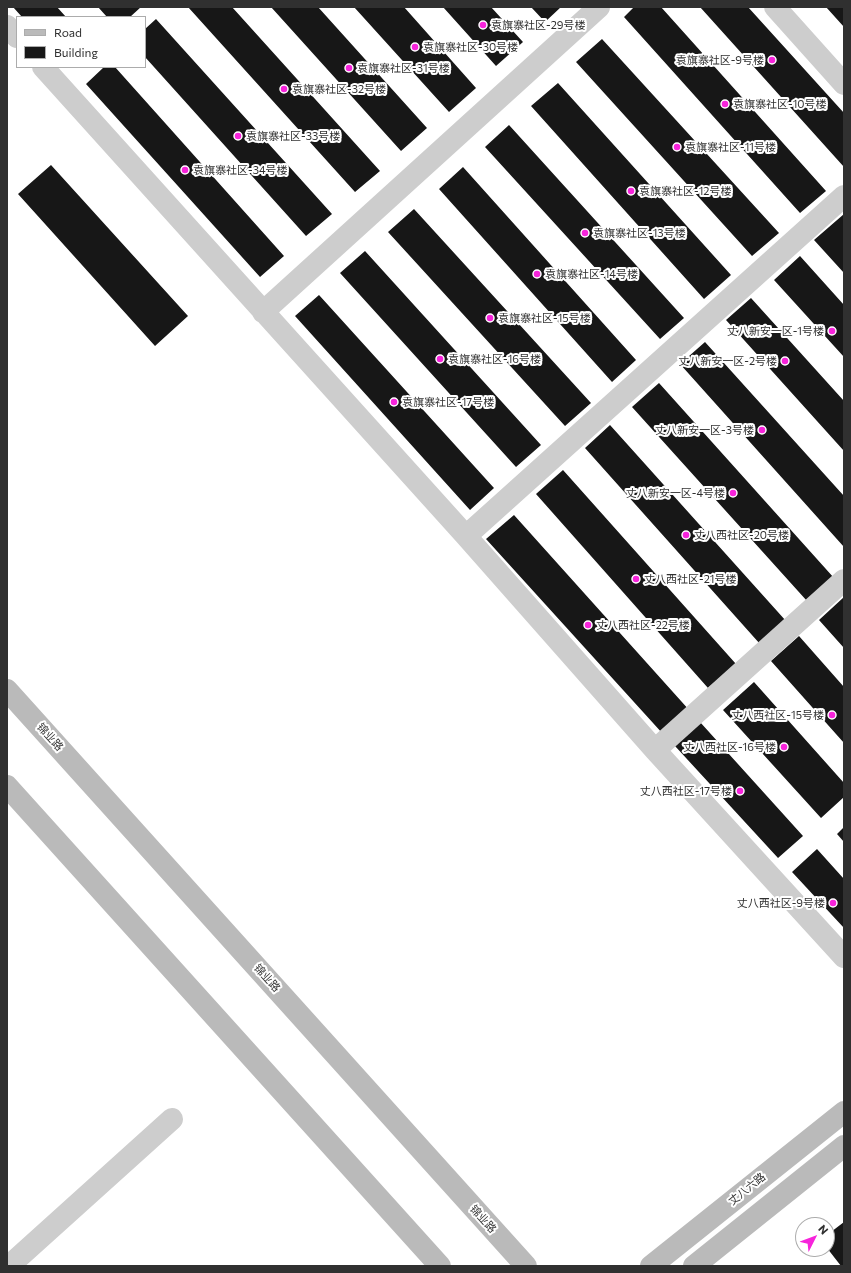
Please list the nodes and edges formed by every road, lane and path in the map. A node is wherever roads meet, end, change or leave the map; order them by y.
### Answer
1 (599, 7) edge
2 (774, 7) edge
3 (7, 26) edge
4 (16, 37) edge
5 (44, 68) edge
6 (844, 84) edge
7 (844, 196) edge
8 (263, 312) junction
9 (466, 536) junction
10 (844, 580) edge
11 (7, 690) edge
12 (655, 750) junction
13 (7, 786) edge
14 (844, 957) edge
15 (844, 1112) edge
16 (172, 1118) dead end
17 (844, 1146) edge
18 (9, 1266) edge
19 (440, 1266) edge
20 (526, 1266) edge
21 (651, 1266) edge
22 (694, 1266) edge

1 - 8 street
2 - 6 street
3 - 4 street
5 - 8 street
7 - 9 street
8 - 9 street
9 - 12 street
10 - 12 street
11 - 20 main road, 锦业路
12 - 14 street
13 - 19 main road
15 - 21 main road, 丈八六路
16 - 18 street
17 - 22 main road

